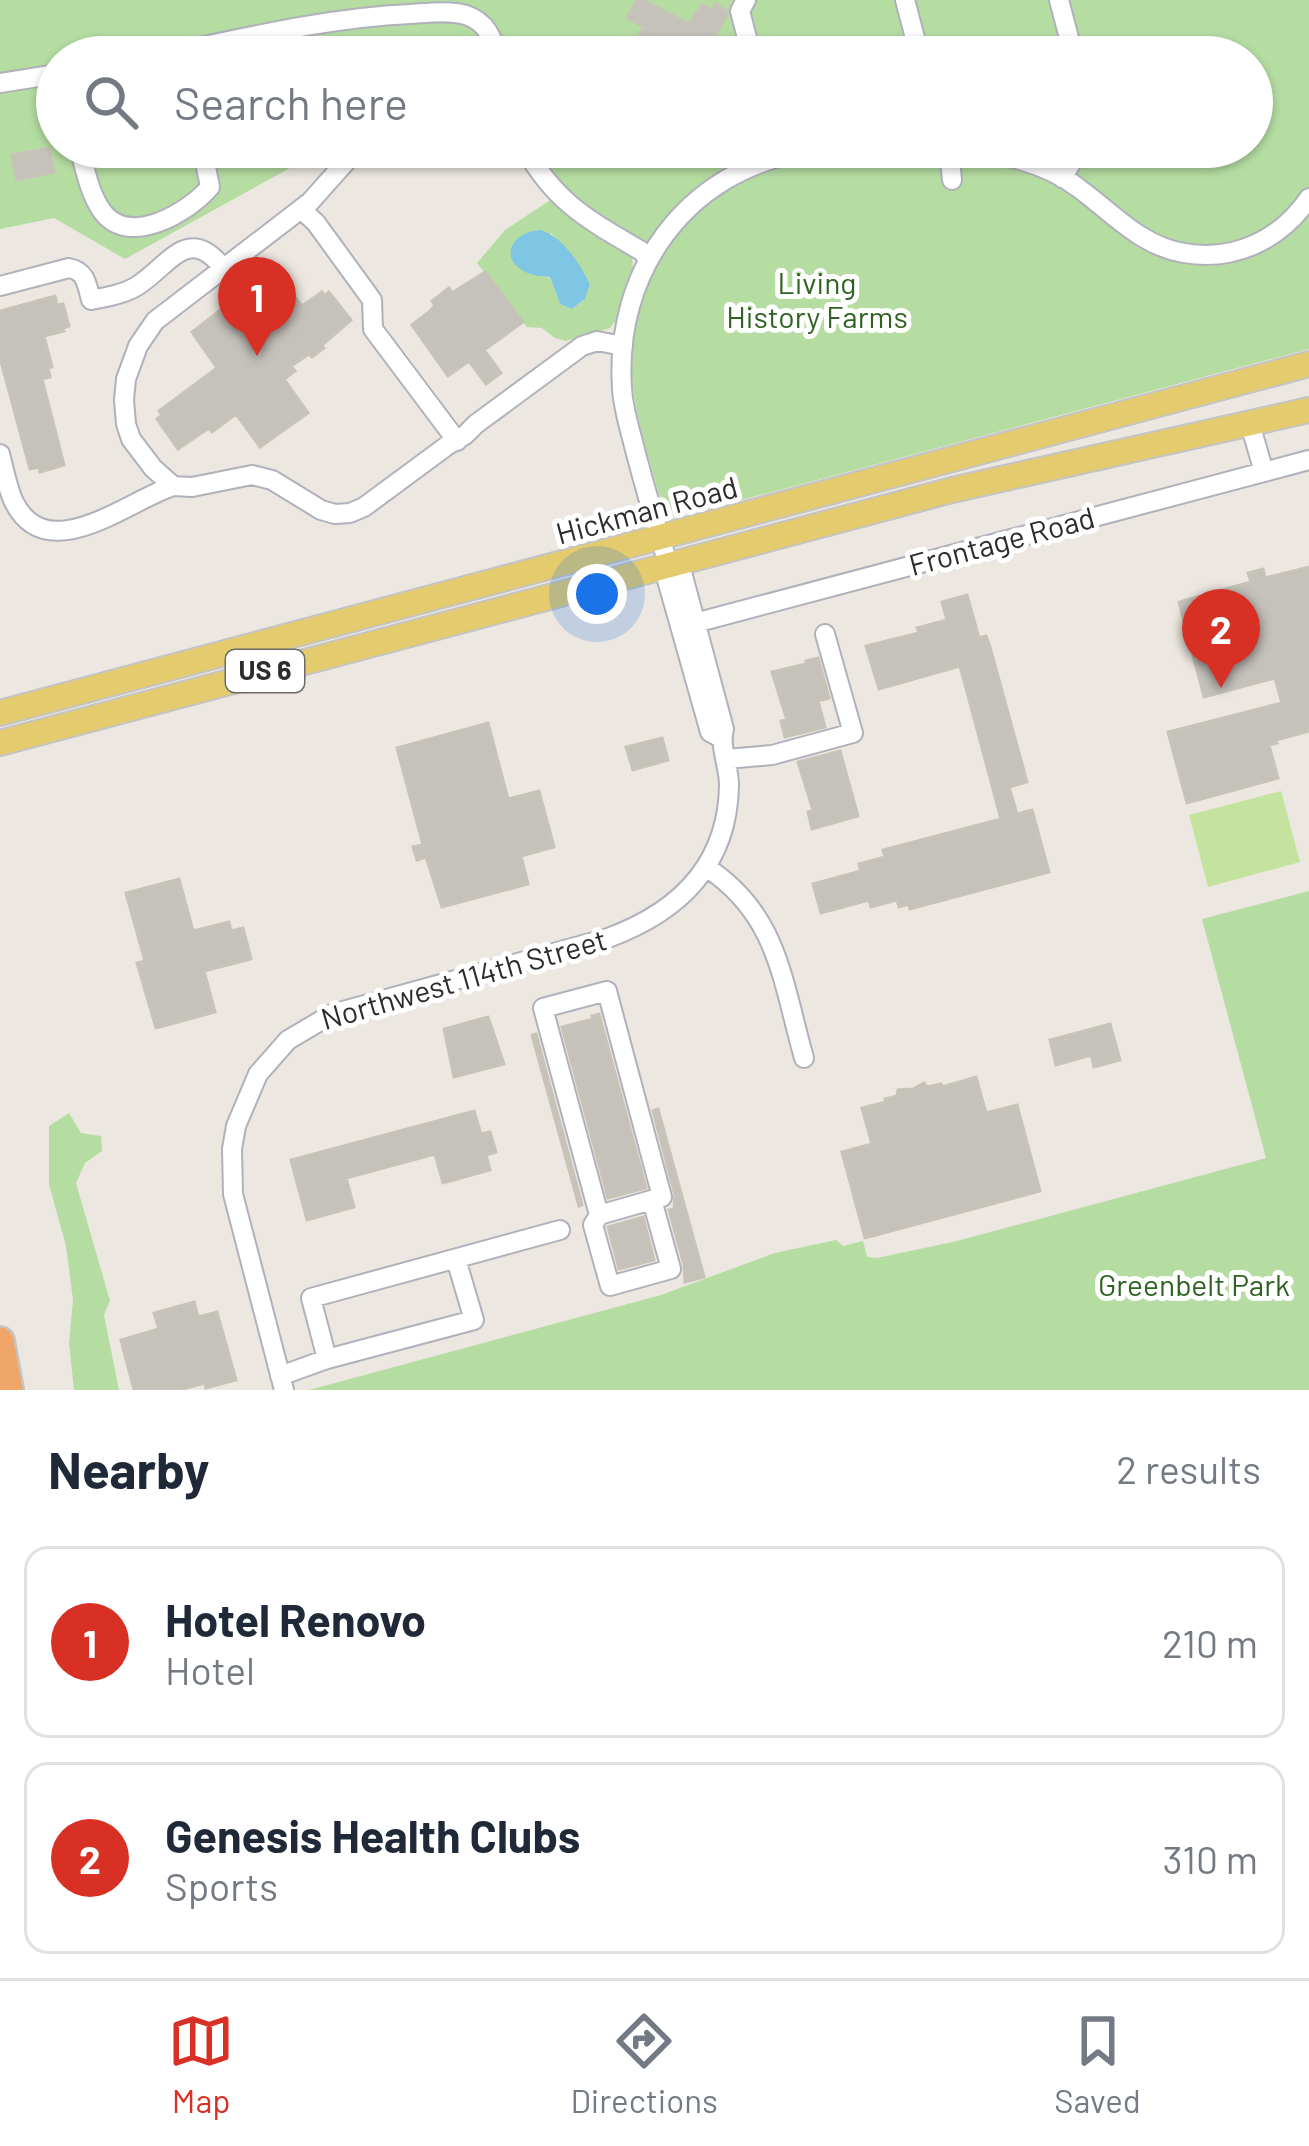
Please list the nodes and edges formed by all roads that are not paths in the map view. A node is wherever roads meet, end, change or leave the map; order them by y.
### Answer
1 (746, 0) edge
2 (904, 0) edge
3 (1059, 0) edge
4 (455, 6) edge
5 (382, 8) edge
6 (255, 36) edge
7 (493, 36) edge
8 (747, 36) edge
9 (914, 36) edge
10 (1068, 36) edge
11 (36, 77) edge
12 (0, 83) edge
13 (85, 168) edge
14 (206, 168) edge
15 (341, 168) edge
16 (538, 168) edge
17 (739, 168) edge
18 (748, 168) edge
19 (781, 168) edge
20 (948, 168) edge
21 (1045, 168) edge
22 (1068, 168) edge
23 (740, 172) junction
24 (1062, 178) junction
25 (952, 180) dead end
26 (785, 182) dead end
27 (1309, 198) edge
28 (301, 209) junction
29 (647, 259) junction
30 (223, 268) junction
31 (0, 286) edge
32 (623, 346) junction
33 (1309, 364) edge
34 (1309, 410) edge
35 (1250, 424) junction
36 (457, 442) junction
37 (0, 454) edge
38 (1309, 460) edge
39 (1264, 472) junction
40 (173, 486) junction
41 (664, 551) junction
42 (695, 623) junction
43 (825, 634) dead end
44 (0, 713) edge
45 (721, 738) junction
46 (0, 743) edge
47 (726, 759) junction
48 (706, 867) junction
49 (804, 1058) dead end
50 (652, 1200) junction
51 (599, 1215) junction
52 (560, 1230) dead end
53 (456, 1259) junction
54 (0, 1341) edge
55 (327, 1359) junction
56 (282, 1383) edge
57 (9, 1390) edge

1 - 8 street
2 - 9 street
3 - 10 street
4 - 5 street
4 - 7 street
5 - 6 street
11 - 12 street
13 - 14 street
15 - 28 street
16 - 29 street
17 - 23 street
18 - 23 street
19 - 26 street
20 - 25 street
21 - 24 street
22 - 24 street
23 - 29 street
24 - 27 street
28 - 30 street
28 - 36 street
29 - 32 street
30 - 31 street
30 - 40 street
32 - 36 street
32 - 41 street
33 - 41 main road, Hickman Road / US 6
34 - 35 main road, Hickman Road / US 6
35 - 39 street
35 - 41 main road, Hickman Road / US 6
36 - 40 street
37 - 40 street
38 - 39 street, Frontage Road
39 - 42 street, Frontage Road
41 - 42 street
41 - 44 main road, Hickman Road / US 6
41 - 45 street
41 - 46 main road, Hickman Road / US 6
42 - 45 street
43 - 47 street
45 - 47 street
47 - 48 street
48 - 49 street
48 - 56 street, Northwest 114th Street
50 - 51 street
50 - 51 street
50 - 51 street
52 - 53 street
53 - 55 street
53 - 55 street
54 - 57 highway
55 - 56 street

